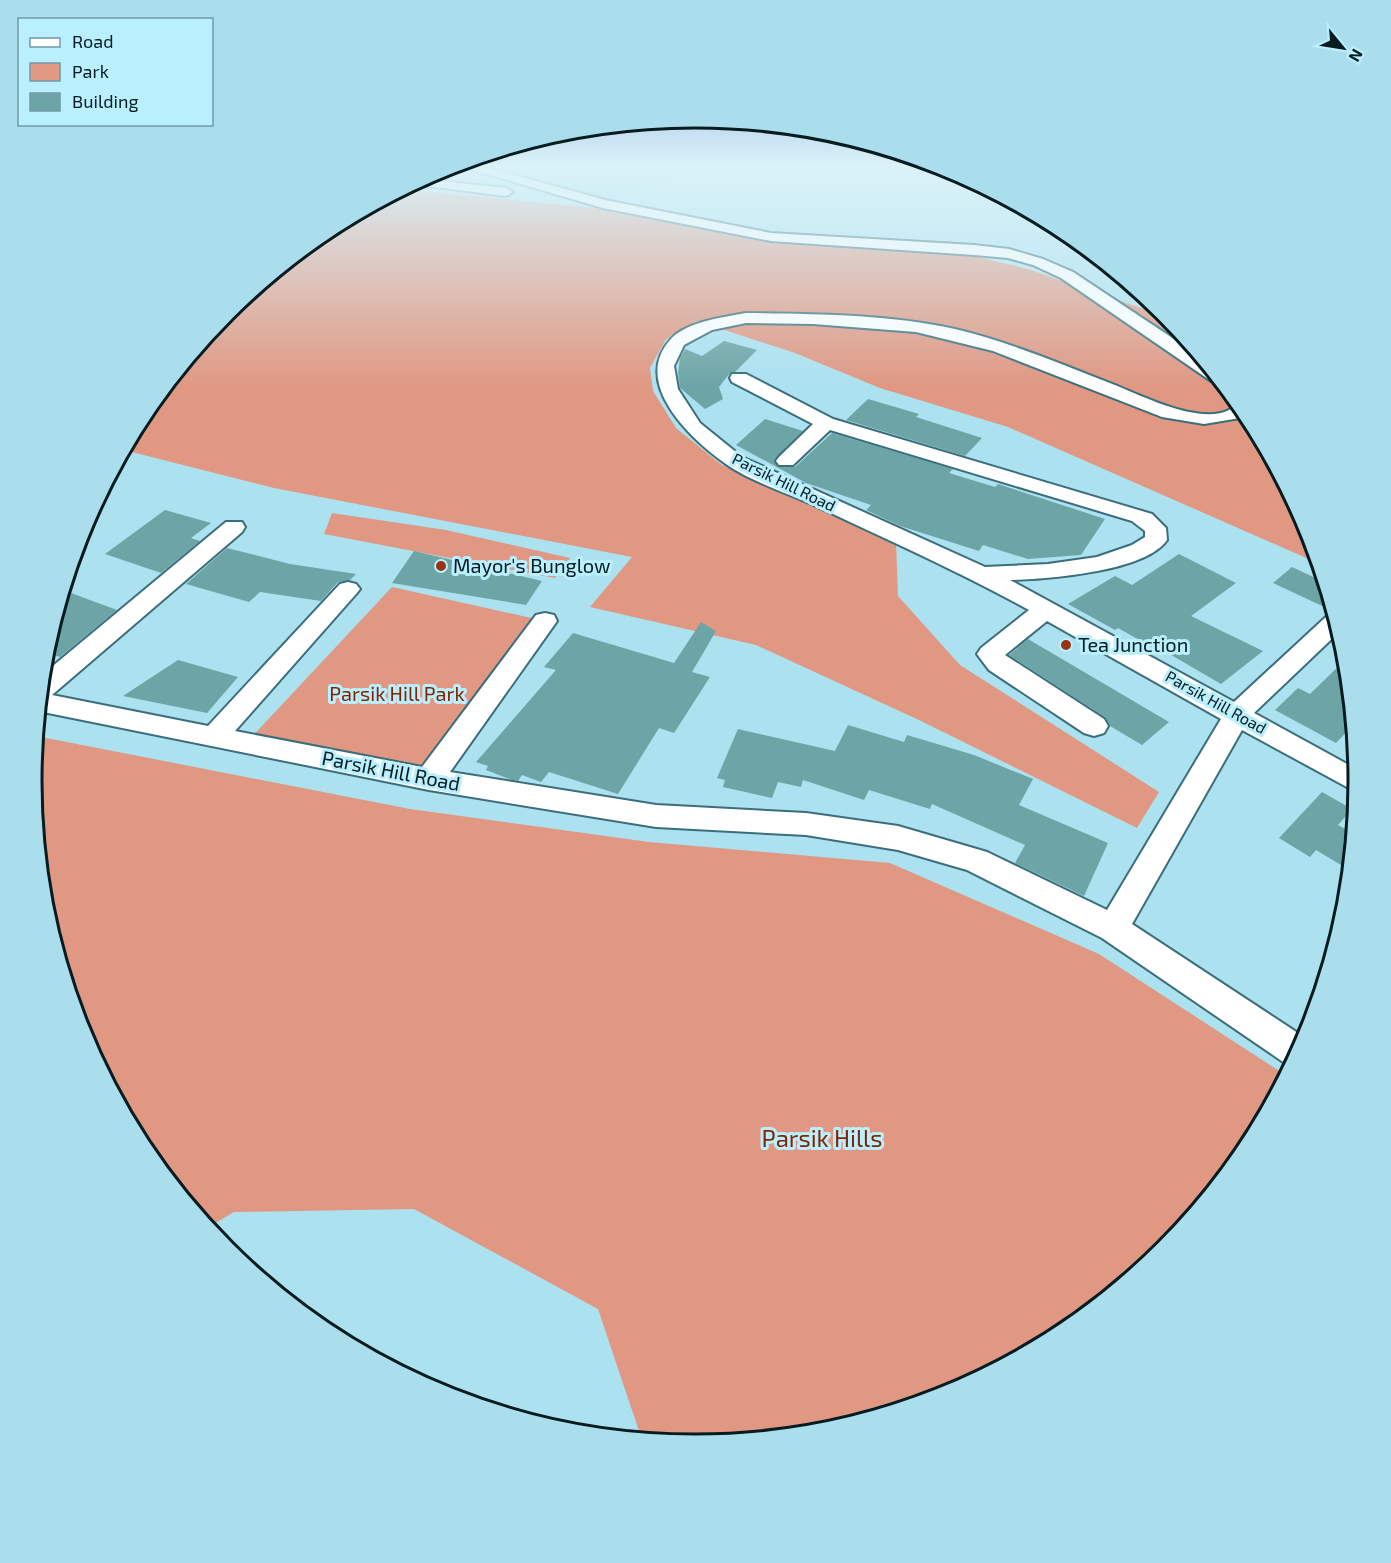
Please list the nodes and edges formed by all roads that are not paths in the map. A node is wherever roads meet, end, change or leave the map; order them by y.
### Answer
1 (817, 240) edge
2 (1196, 362) edge
3 (740, 378) dead end
4 (1236, 414) edge
5 (826, 423) junction
6 (786, 461) dead end
7 (234, 527) dead end
8 (981, 574) junction
9 (348, 590) dead end
10 (1046, 609) junction
11 (545, 621) dead end
12 (1330, 627) edge
13 (50, 682) edge
14 (47, 704) edge
15 (1238, 713) junction
16 (1094, 726) dead end
17 (215, 736) junction
18 (1349, 777) edge
19 (429, 779) junction
20 (1113, 928) junction
21 (1292, 1049) edge

1 - 2 street
3 - 5 street
4 - 8 street, Parsik Hill Road
5 - 6 street
5 - 8 street
7 - 13 street
8 - 10 street, Parsik Hill Road
9 - 17 street
10 - 15 street, Parsik Hill Road
10 - 16 street
11 - 19 street
12 - 15 street
14 - 17 street, Parsik Hill Road
15 - 18 street, Parsik Hill Road
15 - 20 street
17 - 19 street, Parsik Hill Road
19 - 20 street, Parsik Hill Road
20 - 21 street, Parsik Hill Road

